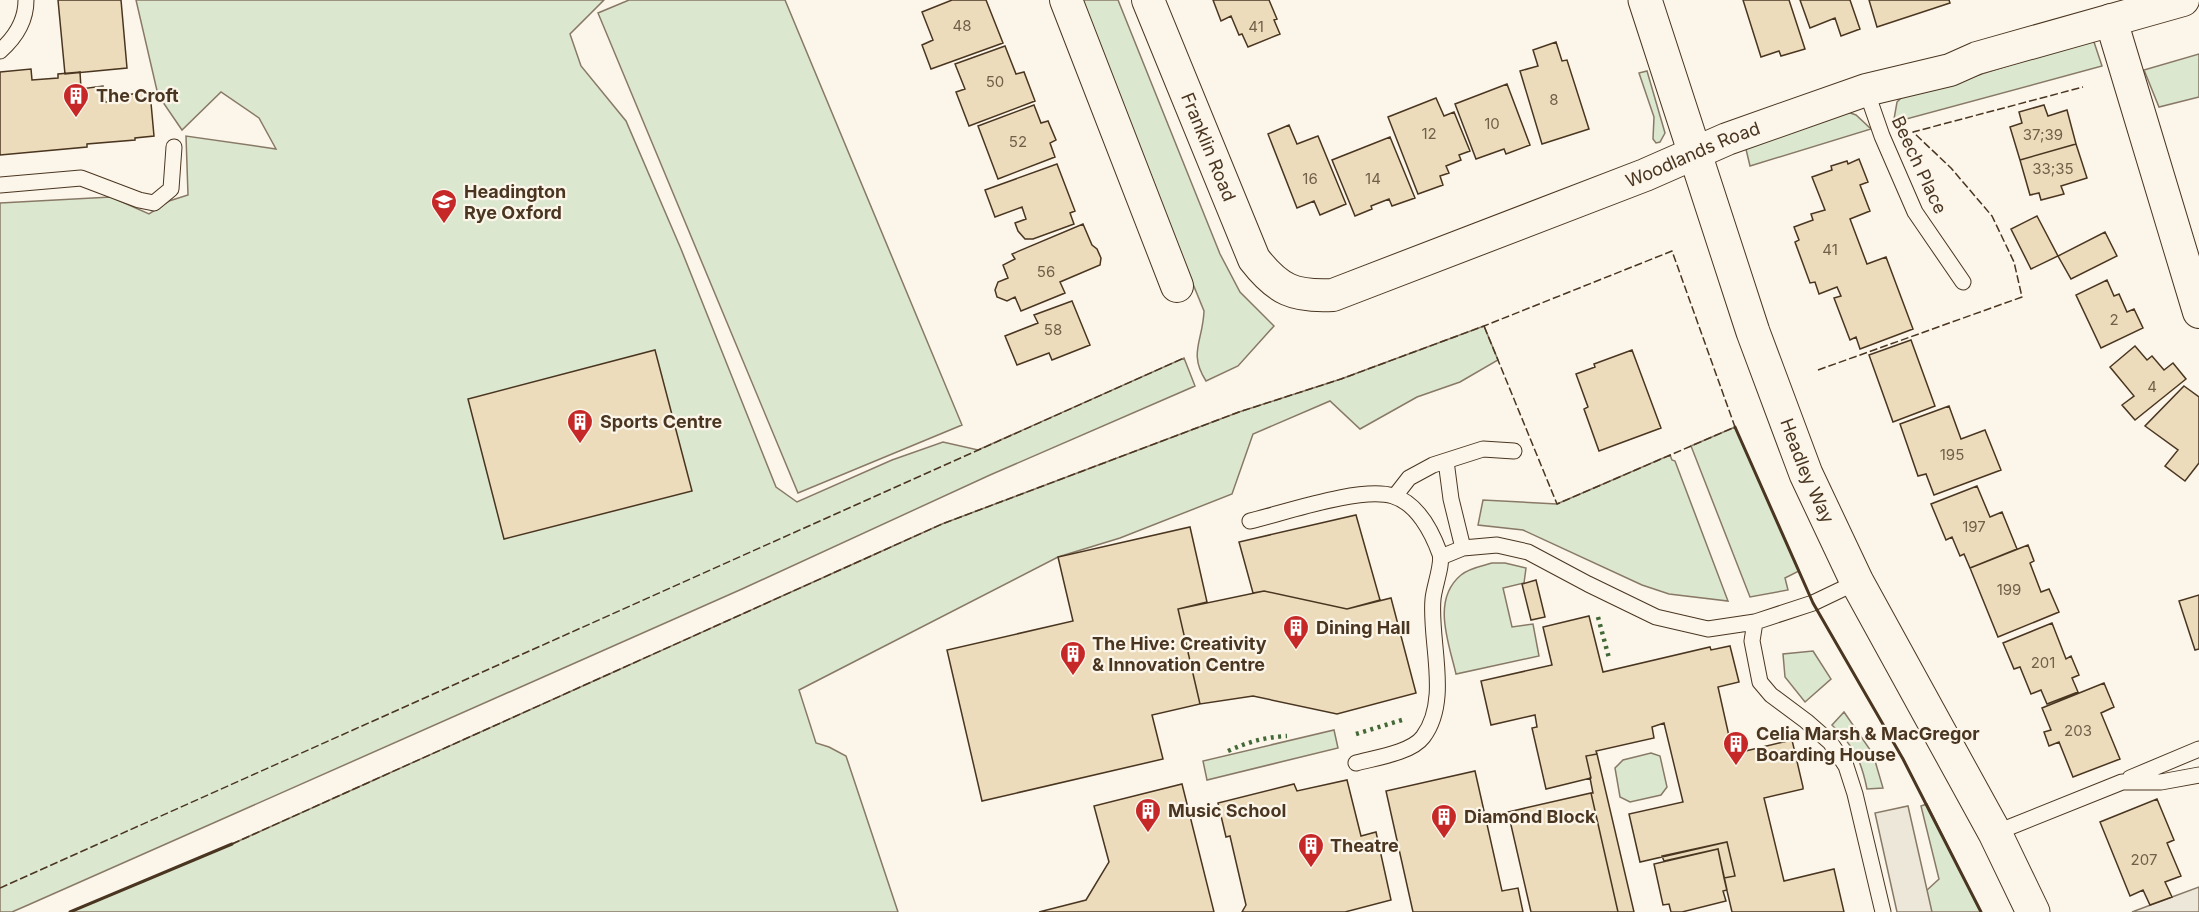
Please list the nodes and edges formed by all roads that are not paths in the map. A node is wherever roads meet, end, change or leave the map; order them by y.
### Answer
1 (26, 0) edge
2 (1066, 0) edge
3 (1148, 0) edge
4 (1646, 0) edge
5 (2183, 0) edge
6 (2111, 20) junction
7 (0, 51) edge
8 (1866, 90) junction
9 (174, 147) dead end
10 (1694, 155) junction
11 (0, 185) edge
12 (1963, 282) dead end
13 (1177, 286) dead end
14 (1281, 287) joint
15 (2199, 312) edge
16 (1514, 451) dead end
17 (1446, 461) junction
18 (1395, 496) junction
19 (1250, 521) dead end
20 (1463, 548) junction
21 (1441, 557) junction
22 (1857, 582) junction
23 (1755, 622) junction
24 (2199, 749) edge
25 (1356, 763) dead end
26 (2199, 775) edge
27 (2122, 782) junction
28 (1995, 833) junction
29 (1883, 912) edge
30 (2033, 912) edge

1 - 7 lane
2 - 13 street
3 - 14 street, Franklin Road
4 - 10 main road, Headley Way
5 - 6 street, Woodlands Road
6 - 8 street, Woodlands Road
6 - 15 street
8 - 10 street, Woodlands Road
8 - 12 lane, Beech Place
9 - 11 lane
10 - 14 street, Woodlands Road
10 - 22 main road, Headley Way
16 - 17 lane
17 - 18 lane
17 - 20 lane
18 - 19 lane
18 - 21 lane
20 - 21 lane
20 - 23 lane
21 - 25 lane
22 - 23 lane
22 - 28 main road, Headley Way
23 - 29 lane
24 - 27 lane
26 - 27 lane
27 - 28 lane
28 - 30 main road, Headley Way

